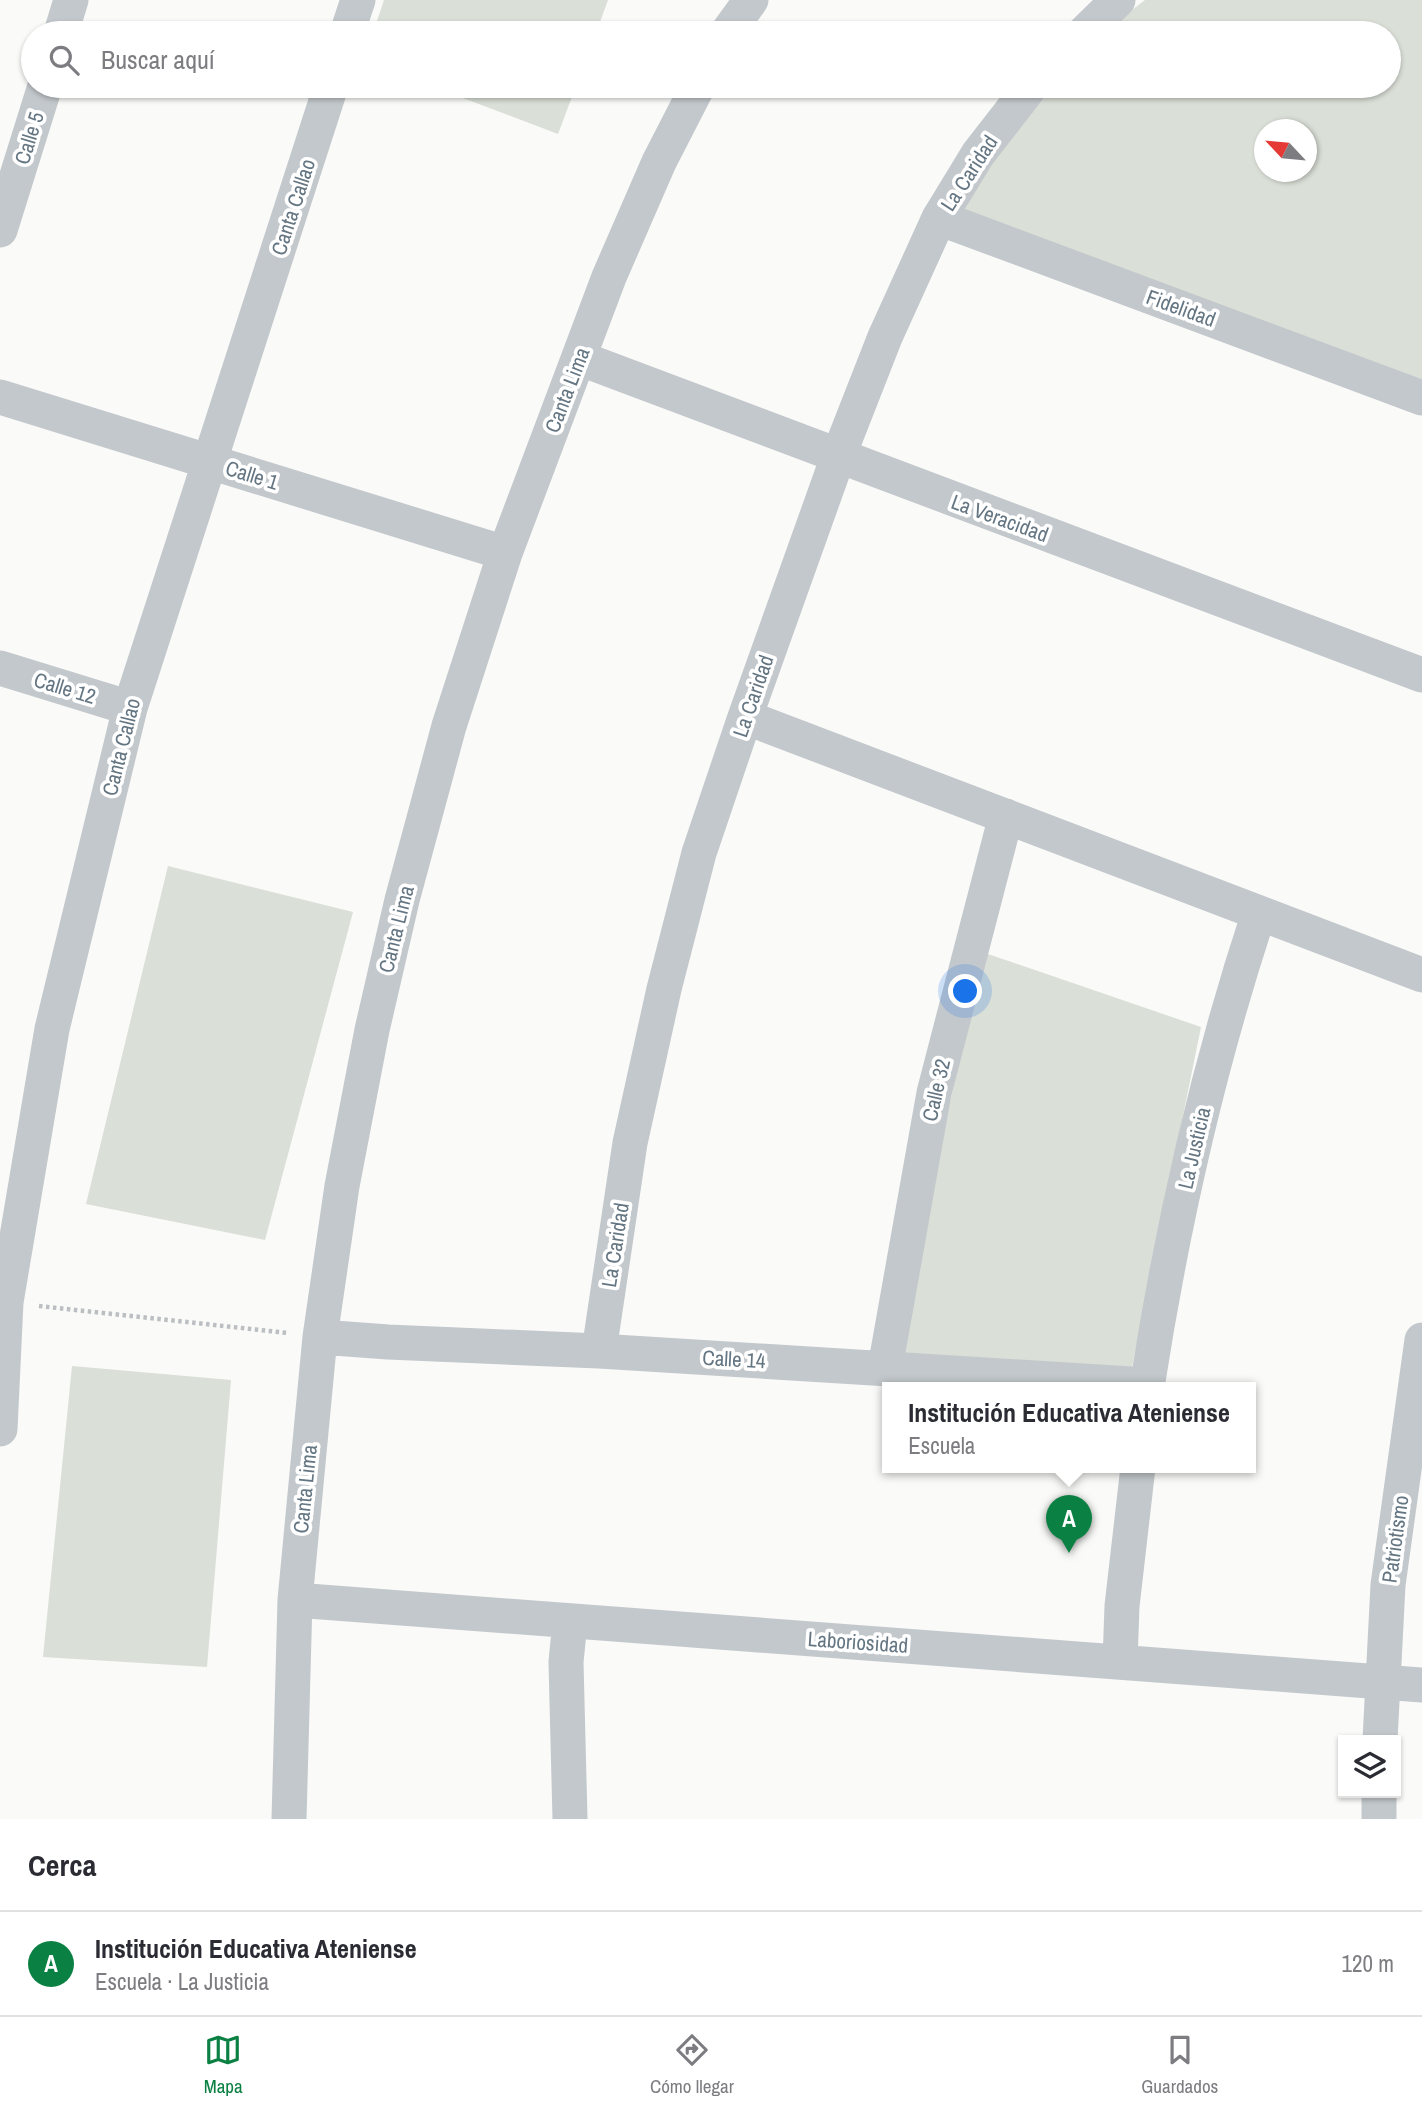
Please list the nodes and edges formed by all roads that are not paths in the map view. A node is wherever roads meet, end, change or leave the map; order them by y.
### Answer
1 (71, 0) edge
2 (358, 0) edge
3 (751, 0) edge
4 (1118, 0) edge
5 (65, 21) edge
6 (351, 21) edge
7 (736, 21) edge
8 (1096, 21) edge
9 (39, 98) edge
10 (327, 98) edge
11 (692, 98) edge
12 (1022, 98) edge
13 (14, 138) edge
14 (939, 219) junction
15 (0, 230) edge
16 (579, 358) junction
17 (0, 397) edge
18 (1422, 398) edge
19 (838, 457) junction
20 (210, 463) junction
21 (505, 553) junction
22 (0, 668) edge
23 (1422, 675) edge
24 (130, 708) junction
25 (745, 717) junction
26 (1006, 816) junction
27 (1259, 913) junction
28 (1422, 975) edge
29 (3, 1302) edge
30 (320, 1337) junction
31 (1422, 1340) edge
32 (599, 1351) junction
33 (885, 1368) junction
34 (1089, 1382) edge
35 (1148, 1382) edge
36 (0, 1429) edge
37 (1137, 1473) edge
38 (295, 1600) junction
39 (570, 1621) junction
40 (1120, 1662) junction
41 (1382, 1682) junction
42 (1422, 1685) edge
43 (1380, 1735) edge
44 (1379, 1798) edge
45 (289, 1819) edge
46 (570, 1819) edge
47 (1379, 1819) edge

1 - 5 street
2 - 6 street
3 - 7 street
4 - 8 street
9 - 13 street, Calle 5
10 - 20 street, Canta Callao
11 - 16 street, Canta Lima
12 - 14 street, La Caridad
13 - 15 street, Calle 5
14 - 18 street, Fidelidad
14 - 19 street, La Caridad
16 - 19 street, La Veracidad
16 - 21 street, Canta Lima
17 - 20 street, Calle 1
19 - 23 street, La Veracidad
19 - 25 street, La Caridad
20 - 21 street, Calle 1
20 - 24 street, Canta Callao
21 - 30 street, Canta Lima
22 - 24 street, Calle 12
24 - 29 street, Canta Callao
25 - 26 street
25 - 32 street, La Caridad
26 - 27 street
26 - 33 street, Calle 32
27 - 28 street
27 - 35 street, La Justicia
29 - 36 street, Canta Callao
30 - 32 street, Calle 14
30 - 38 street, Canta Lima
31 - 41 street, Patriotismo
32 - 33 street, Calle 14
33 - 34 street, Calle 14
37 - 40 street
38 - 39 street, Laboriosidad
38 - 45 street, Canta Lima
39 - 40 street, Laboriosidad
39 - 46 street
40 - 41 street, Laboriosidad
41 - 42 street, Laboriosidad
41 - 43 street, Patriotismo
44 - 47 street

